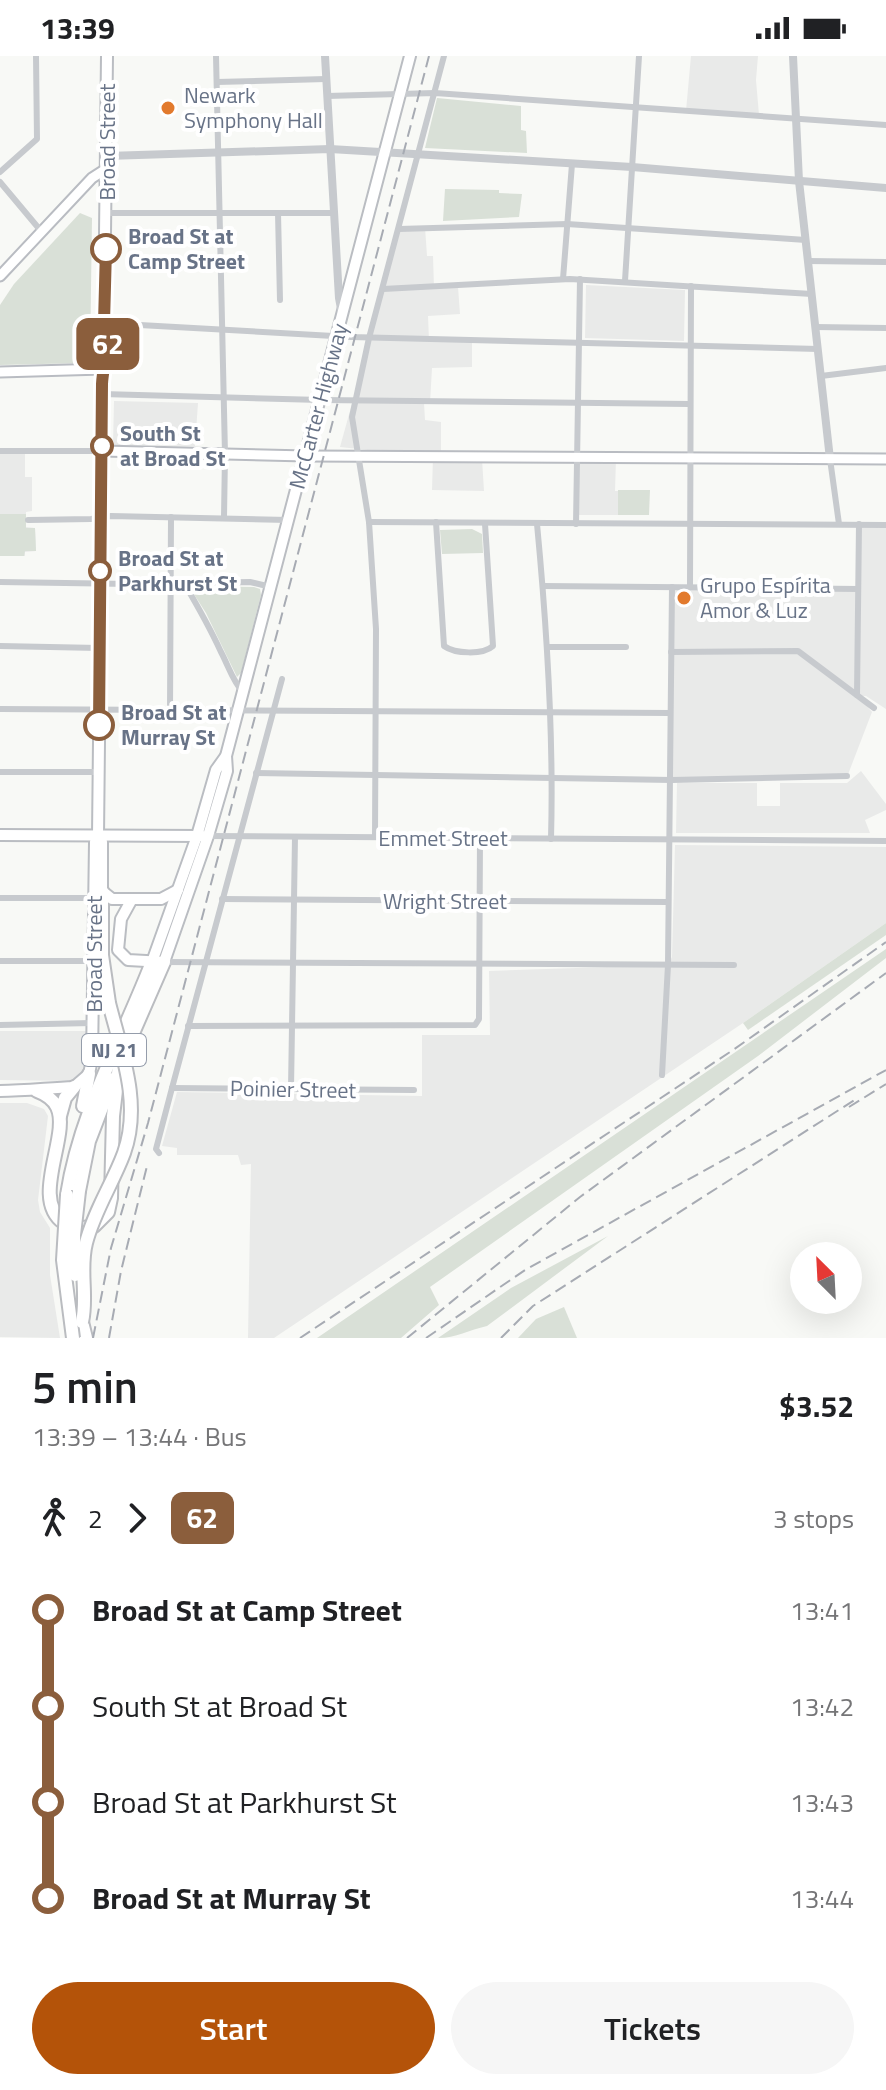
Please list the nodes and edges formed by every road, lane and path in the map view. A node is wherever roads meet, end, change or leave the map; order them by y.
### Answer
1 (36, 56) edge
2 (107, 56) edge
3 (216, 56) edge
4 (325, 56) edge
5 (410, 56) edge
6 (444, 56) edge
7 (639, 56) edge
8 (793, 56) edge
9 (326, 79) junction
10 (217, 82) junction
11 (401, 92) junction
12 (435, 93) junction
13 (327, 96) junction
14 (636, 106) junction
15 (797, 119) junction
16 (886, 125) edge
17 (330, 149) junction
18 (219, 152) junction
19 (385, 154) junction
20 (418, 155) junction
21 (107, 156) junction
22 (572, 164) junction
23 (632, 167) junction
24 (106, 169) junction
25 (0, 172) edge
26 (799, 181) junction
27 (0, 182) edge
28 (886, 188) edge
29 (107, 213) junction
30 (220, 213) junction
31 (278, 213) junction
32 (334, 213) junction
33 (567, 224) junction
34 (628, 228) junction
35 (399, 229) junction
36 (41, 231) junction
37 (806, 240) junction
38 (808, 261) junction
39 (886, 262) edge
40 (0, 276) edge
41 (563, 279) junction
42 (580, 279) junction
43 (625, 281) junction
44 (691, 286) junction
45 (383, 289) junction
46 (812, 294) junction
47 (280, 300) dead end
48 (342, 316) junction
49 (104, 323) junction
50 (815, 327) junction
51 (886, 328) edge
52 (222, 329) junction
53 (336, 336) junction
54 (369, 338) junction
55 (580, 342) junction
56 (690, 345) junction
57 (818, 349) junction
58 (886, 368) edge
59 (103, 369) junction
60 (0, 372) edge
61 (821, 376) junction
62 (102, 394) junction
63 (223, 397) junction
64 (321, 400) junction
65 (354, 401) junction
66 (579, 403) junction
67 (689, 404) junction
68 (0, 451) edge
69 (102, 451) junction
70 (225, 454) junction
71 (359, 455) junction
72 (306, 456) junction
73 (576, 457) junction
74 (690, 459) junction
75 (830, 459) junction
76 (886, 459) edge
77 (171, 517) junction
78 (224, 517) junction
79 (100, 518) junction
80 (28, 520) dead end
81 (289, 520) junction
82 (369, 522) junction
83 (436, 522) junction
84 (485, 524) junction
85 (537, 524) junction
86 (576, 524) junction
87 (692, 524) junction
88 (839, 524) junction
89 (859, 524) junction
90 (886, 525) edge
91 (0, 582) edge
92 (100, 582) junction
93 (171, 583) junction
94 (184, 583) junction
95 (543, 586) junction
96 (271, 587) junction
97 (672, 587) junction
98 (690, 587) junction
99 (858, 589) junction
100 (0, 646) edge
101 (548, 647) junction
102 (626, 647) dead end
103 (99, 648) junction
104 (671, 652) junction
105 (282, 679) dead end
106 (243, 692) junction
107 (857, 695) junction
108 (874, 708) dead end
109 (0, 709) edge
110 (239, 709) junction
111 (99, 710) junction
112 (170, 710) junction
113 (274, 712) junction
114 (377, 712) junction
115 (551, 712) junction
116 (670, 713) junction
117 (0, 772) edge
118 (99, 772) junction
119 (256, 773) junction
120 (376, 774) junction
121 (847, 776) dead end
122 (553, 777) junction
123 (670, 780) junction
124 (0, 835) edge
125 (98, 836) junction
126 (203, 836) junction
127 (239, 836) junction
128 (295, 837) junction
129 (375, 837) junction
130 (480, 838) junction
131 (551, 839) junction
132 (668, 839) junction
133 (886, 841) edge
134 (179, 889) junction
135 (98, 894) junction
136 (0, 898) edge
137 (132, 899) junction
138 (222, 899) junction
139 (294, 900) junction
140 (481, 901) junction
141 (668, 902) junction
142 (0, 961) edge
143 (94, 961) junction
144 (158, 962) junction
145 (207, 962) junction
146 (293, 963) junction
147 (480, 963) junction
148 (668, 965) junction
149 (734, 965) dead end
150 (94, 1023) junction
151 (0, 1025) edge
152 (188, 1026) junction
153 (292, 1026) junction
154 (119, 1065) junction
155 (89, 1074) junction
156 (662, 1075) dead end
157 (74, 1087) junction
158 (172, 1088) junction
159 (291, 1089) junction
160 (414, 1090) dead end
161 (0, 1091) edge
162 (37, 1091) junction
163 (60, 1119) junction
164 (78, 1139) junction
165 (159, 1153) dead end
166 (73, 1193) junction
167 (82, 1322) junction
168 (73, 1338) edge
169 (86, 1338) edge

1 - 25 street
2 - 21 main road, Broad Street
3 - 10 street
4 - 9 street
5 - 11 main road, McCarter Highway / NJ 21
6 - 12 street
7 - 14 street
8 - 15 street
9 - 10 street
9 - 13 street
10 - 18 street
11 - 12 street
11 - 13 street
11 - 19 main road, McCarter Highway / NJ 21
12 - 14 street
12 - 20 street
13 - 17 street
14 - 15 street
14 - 23 street
15 - 16 street
15 - 26 street
17 - 18 street
17 - 19 street
17 - 32 street
18 - 21 street
18 - 30 street
19 - 20 street
19 - 48 main road, McCarter Highway / NJ 21
20 - 22 street
20 - 35 street
21 - 24 main road, Broad Street
22 - 23 street
22 - 33 street
23 - 26 street
23 - 34 street
24 - 29 main road, Broad Street
24 - 36 main road
26 - 28 street
26 - 37 street
27 - 36 street
29 - 30 street
29 - 49 main road, Broad Street
30 - 31 street
30 - 52 street
31 - 32 street
31 - 47 street
32 - 48 street
33 - 34 street
33 - 35 street
33 - 41 street
34 - 37 street
34 - 43 street
35 - 45 street
36 - 40 main road
37 - 38 street
38 - 39 street
38 - 46 street
41 - 42 street
41 - 45 street
42 - 43 street
42 - 55 street
43 - 44 street
44 - 46 street
44 - 56 street
45 - 54 street
46 - 50 street
48 - 53 main road, McCarter Highway / NJ 21
49 - 52 street
49 - 59 main road, Broad Street
50 - 51 street
50 - 57 street
52 - 53 street
52 - 63 street
53 - 54 street
53 - 64 main road, McCarter Highway / NJ 21
54 - 55 street
54 - 65 street
55 - 56 street
55 - 66 street
56 - 57 street
56 - 67 street
57 - 61 street
58 - 61 street
59 - 60 main road
59 - 62 main road, Broad Street
61 - 75 street
62 - 63 street
62 - 69 main road, Broad Street
63 - 64 street
63 - 70 street
64 - 65 street
64 - 72 main road, McCarter Highway / NJ 21
65 - 66 street
65 - 71 street
66 - 67 street
66 - 73 street
67 - 74 street
68 - 69 street
69 - 70 main road
69 - 79 main road, Broad Street
70 - 72 main road
70 - 78 street
71 - 72 main road
71 - 73 main road
71 - 82 street
72 - 81 main road, McCarter Highway / NJ 21
73 - 74 main road
73 - 86 street
74 - 75 main road
74 - 87 street
75 - 76 main road
75 - 88 street
77 - 78 street
77 - 79 street
77 - 93 street
78 - 81 street
79 - 80 street
79 - 92 main road, Broad Street
81 - 96 main road, McCarter Highway / NJ 21
82 - 83 street
82 - 114 street
83 - 84 street
83 - 84 street
84 - 85 street
85 - 86 street
85 - 95 street
86 - 87 street
87 - 88 street
87 - 98 street
88 - 89 street
89 - 90 street
89 - 99 street
91 - 92 street
92 - 93 street
92 - 103 main road, Broad Street
93 - 94 street
93 - 112 street
94 - 96 street
94 - 106 street
95 - 97 street
95 - 101 street
96 - 106 main road, McCarter Highway / NJ 21
97 - 98 street
97 - 104 street
98 - 99 street
99 - 107 street
100 - 103 street
101 - 102 street
101 - 115 street
103 - 111 main road, Broad Street
104 - 107 street
104 - 116 street
105 - 113 street
106 - 110 main road, McCarter Highway / NJ 21
107 - 108 street
109 - 111 street
110 - 112 street
110 - 113 street
110 - 126 main road, McCarter Highway / NJ 21
111 - 112 street
111 - 118 main road, Broad Street
113 - 114 street
113 - 119 street
114 - 115 street
114 - 120 street
115 - 116 street
115 - 122 street
116 - 123 street
117 - 118 street
118 - 125 main road, Broad Street
119 - 120 street
119 - 127 street
120 - 122 street
120 - 129 street
121 - 123 street
122 - 123 street
122 - 131 street
123 - 132 street
124 - 125 main road, Emmet Street
125 - 126 main road, Emmet Street
125 - 135 main road, Broad Street
126 - 127 street, Emmet Street
126 - 134 main road, McCarter Highway / NJ 21
126 - 144 main road, McCarter Highway / NJ 21
127 - 128 street, Emmet Street
127 - 138 street
128 - 129 street, Emmet Street
128 - 139 street
129 - 130 street, Emmet Street
130 - 131 street, Emmet Street
130 - 140 street
131 - 132 street, Emmet Street
132 - 133 street, Emmet Street
132 - 141 street
134 - 137 main road
134 - 144 main road, McCarter Highway / NJ 21
135 - 136 street
135 - 137 main road
135 - 143 main road, Broad Street
135 - 167 highway, bridge
137 - 144 main road
138 - 139 street, Wright Street
138 - 145 street
139 - 140 street, Wright Street
139 - 146 street
140 - 141 street, Wright Street
140 - 147 street
141 - 148 street
142 - 143 street
143 - 150 main road, Broad Street
144 - 145 street
144 - 154 highway, McCarter Highway / NJ 21
144 - 164 highway, McCarter Highway / NJ 21
145 - 146 street
145 - 152 street
146 - 147 street
146 - 153 street
147 - 148 street
147 - 153 street
148 - 149 street
148 - 156 street
150 - 151 street
150 - 155 main road, Broad Street
152 - 153 street
152 - 158 street
153 - 159 street
154 - 163 highway
154 - 166 highway, McCarter Highway / NJ 21
155 - 157 main road
155 - 164 highway
157 - 162 main road
157 - 163 highway
158 - 159 street, Poinier Street
158 - 165 street
159 - 160 street, Poinier Street
161 - 162 main road
162 - 163 highway
164 - 166 highway, McCarter Highway / NJ 21
166 - 167 highway, McCarter Highway / NJ 21, bridge
166 - 168 highway, McCarter Highway / NJ 21, bridge
167 - 169 highway, McCarter Highway / NJ 21

